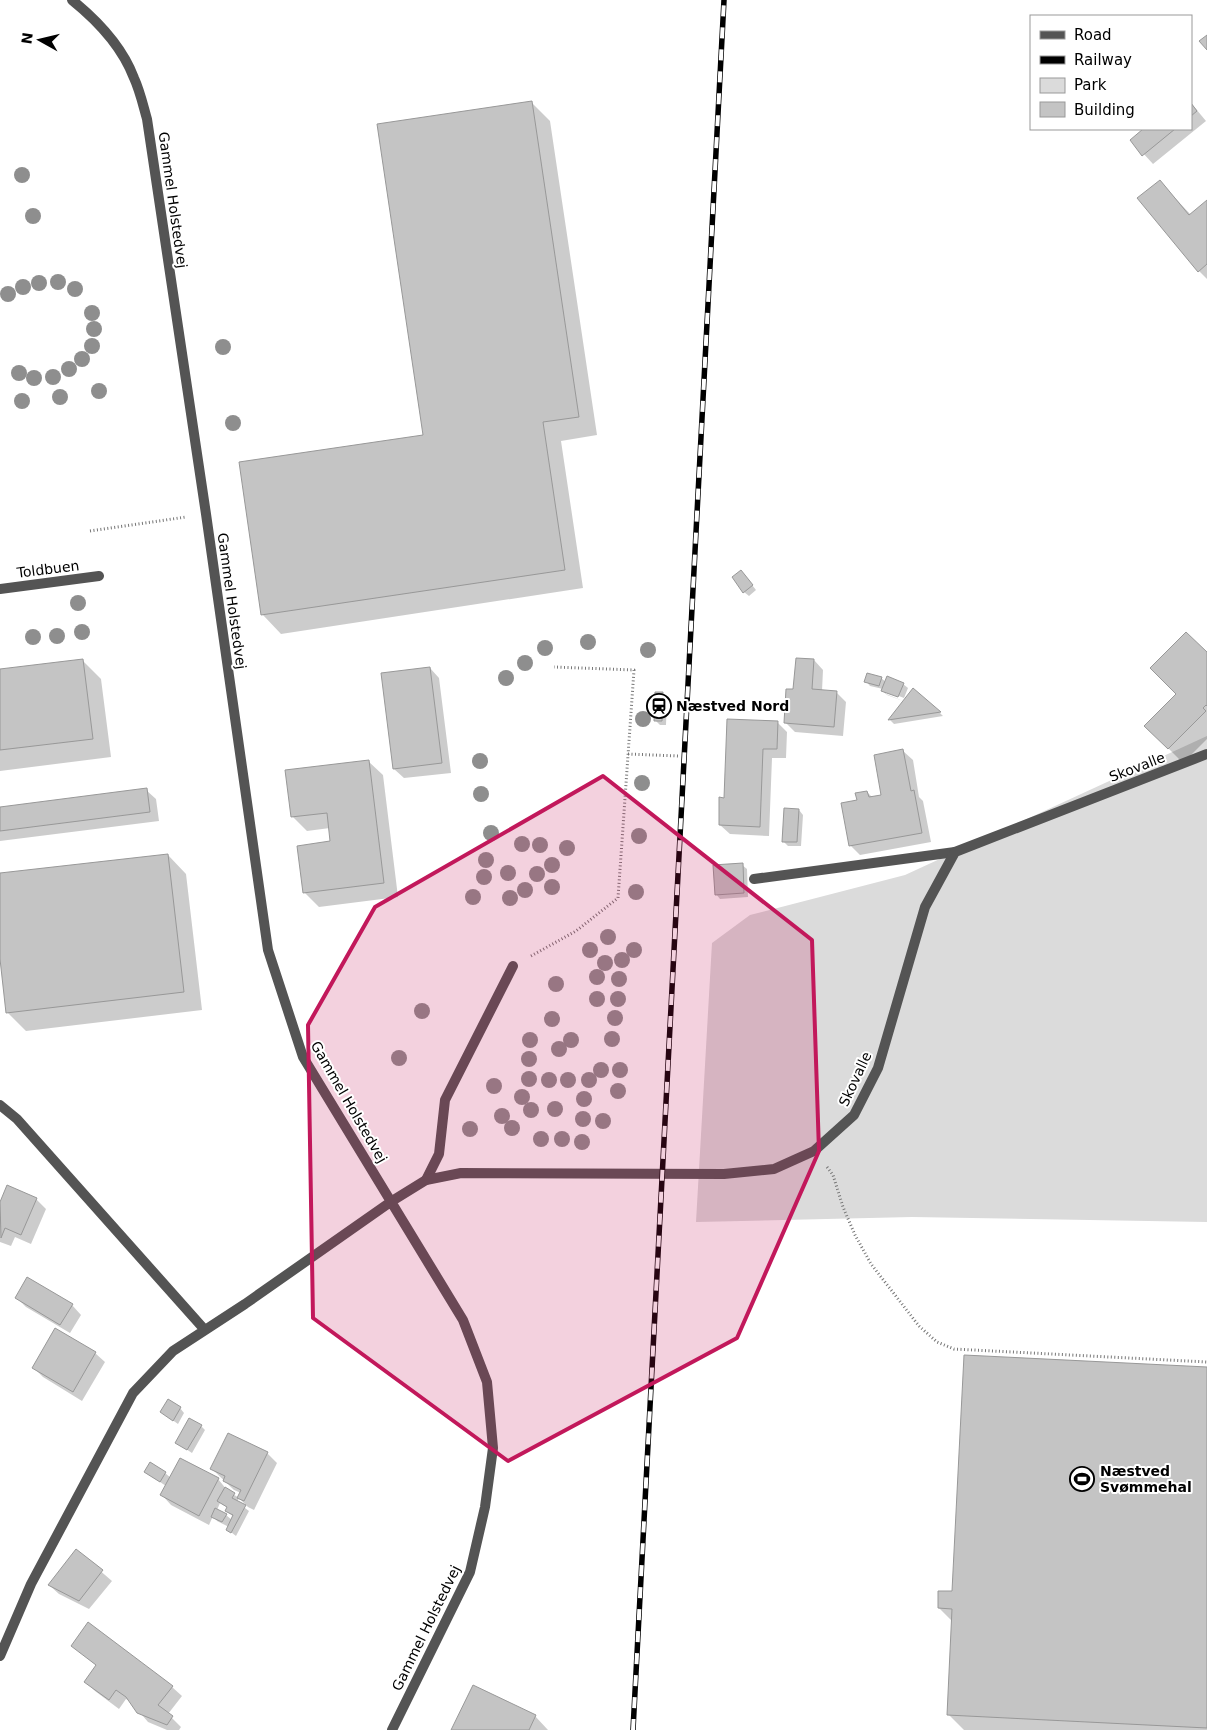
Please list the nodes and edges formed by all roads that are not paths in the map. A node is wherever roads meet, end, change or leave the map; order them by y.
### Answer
1 (72, 0) edge
2 (99, 576) dead end
3 (0, 589) edge
4 (1207, 754) edge
5 (955, 852) junction
6 (754, 879) dead end
7 (513, 966) road end
8 (0, 1105) edge
9 (426, 1180) junction
10 (392, 1201) junction
11 (204, 1329) junction
12 (0, 1656) edge
13 (392, 1730) edge

1 - 10 street, Gammel Holstedvej
2 - 3 street, Toldbuen
4 - 5 street, Skovalle
5 - 6 street
5 - 9 street, Skovalle
7 - 9 street
8 - 11 street
9 - 10 street, Skovalle
10 - 11 street
10 - 13 street, Gammel Holstedvej
11 - 12 street

